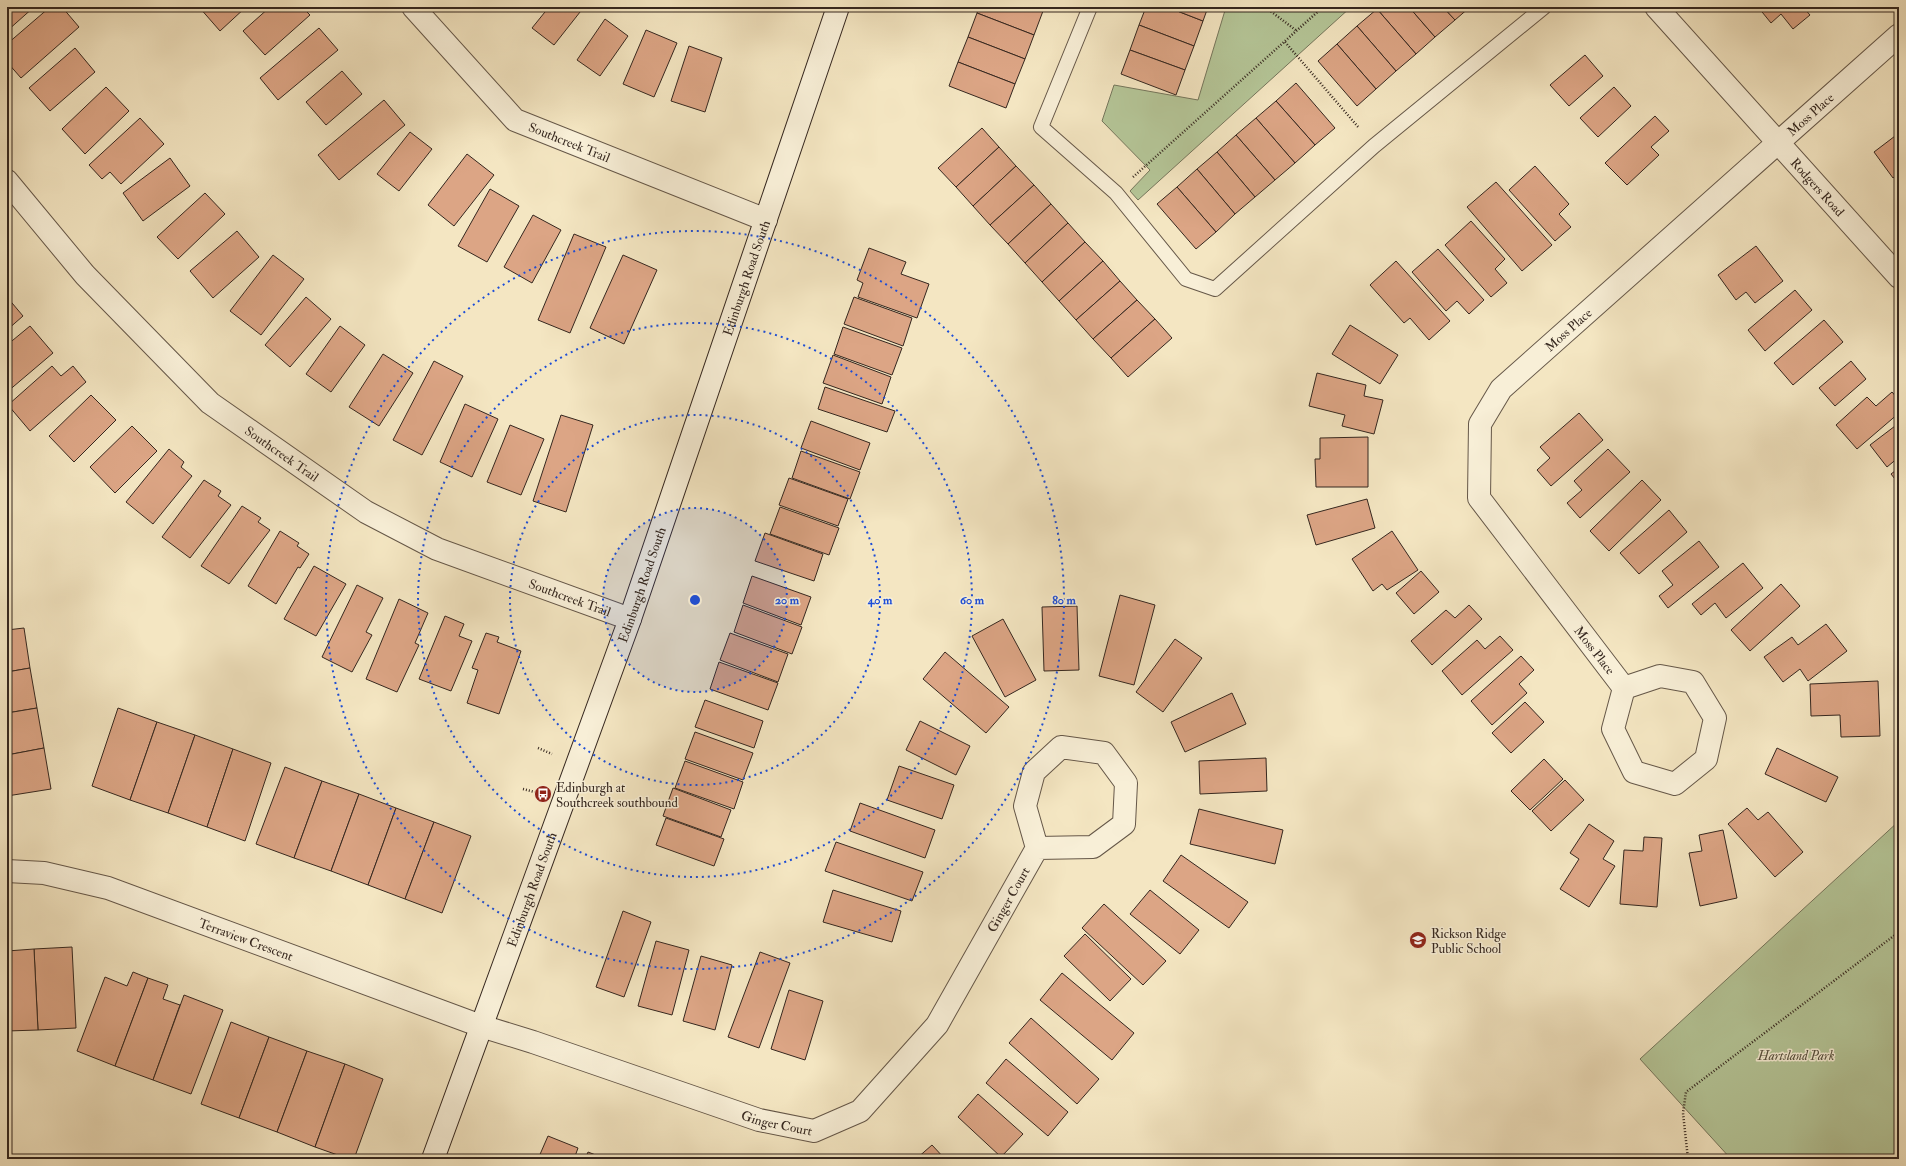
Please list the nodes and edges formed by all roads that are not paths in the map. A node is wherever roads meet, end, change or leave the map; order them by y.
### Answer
1 (413, 7) edge
2 (838, 7) edge
3 (1090, 7) edge
4 (1544, 7) edge
5 (1656, 7) edge
6 (1899, 35) edge
7 (1778, 142) junction
8 (7, 181) edge
9 (766, 220) junction
10 (1899, 277) edge
11 (630, 619) junction
12 (1624, 688) junction
13 (1037, 848) junction
14 (7, 871) edge
15 (481, 1026) junction
16 (433, 1159) edge

1 - 9 street, Southcreek Trail
2 - 9 street, Edinburgh Road South
3 - 4 lane
5 - 7 street, Rodgers Road
6 - 7 street, Moss Place
7 - 10 street, Rodgers Road
7 - 12 street, Moss Place
8 - 11 street, Southcreek Trail
9 - 11 street, Edinburgh Road South
11 - 15 street, Edinburgh Road South
12 - 12 street, Moss Place
13 - 13 street
13 - 15 street, Ginger Court
14 - 15 street, Terraview Crescent
15 - 16 street, Edinburgh Road South

